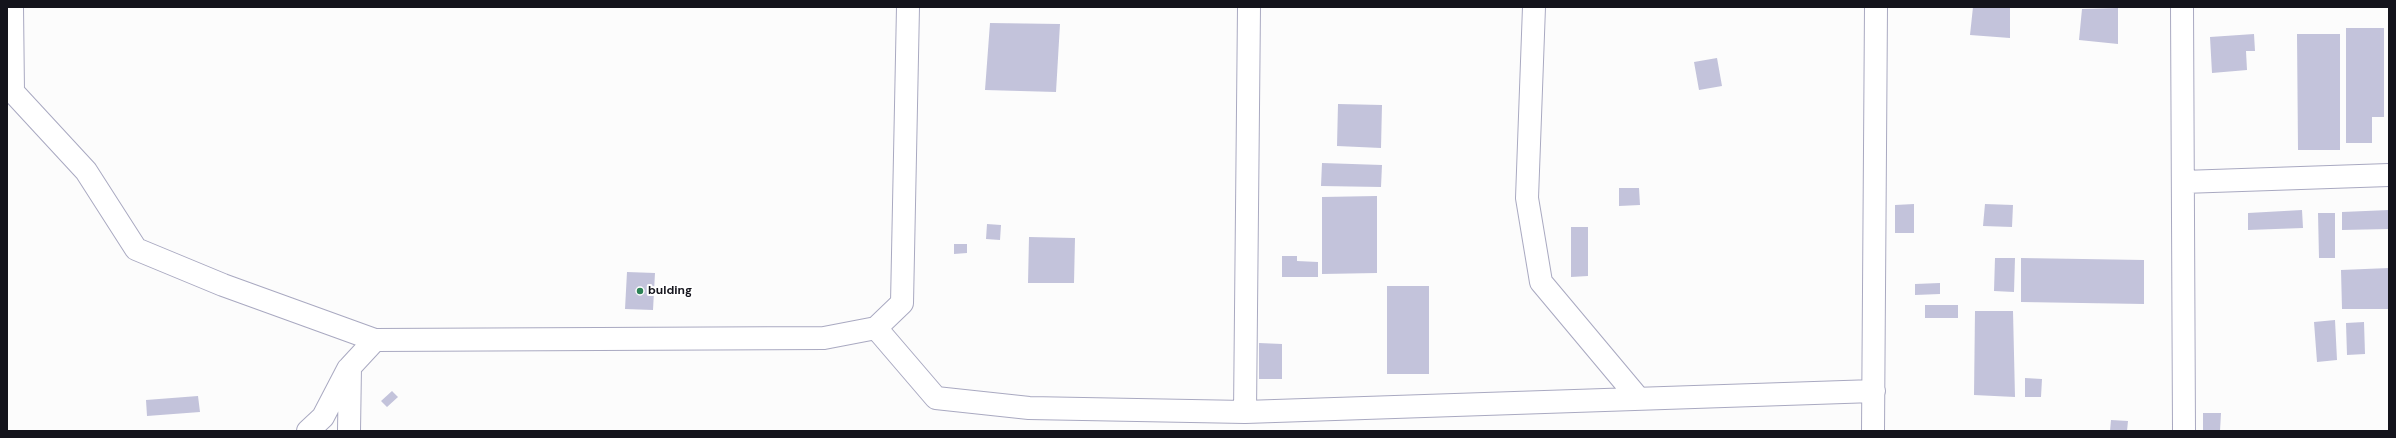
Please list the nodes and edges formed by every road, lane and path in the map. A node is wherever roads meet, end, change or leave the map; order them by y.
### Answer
1 (12, 7) edge
2 (908, 7) edge
3 (1249, 7) edge
4 (1534, 7) edge
5 (1876, 7) edge
6 (2182, 7) edge
7 (2389, 175) edge
8 (2183, 182) junction
9 (876, 328) junction
10 (375, 340) junction
11 (350, 366) junction
12 (1874, 391) junction
13 (1639, 399) junction
14 (1244, 412) junction
15 (308, 431) edge
16 (349, 431) edge
17 (1874, 431) edge
18 (2184, 431) edge

1 - 10 street
2 - 9 street
3 - 14 street
4 - 13 street
5 - 12 street
6 - 8 street
7 - 8 street
8 - 18 street
9 - 10 street
9 - 14 street
10 - 11 street
11 - 15 street
11 - 16 street
12 - 13 street
12 - 17 street
13 - 14 street

